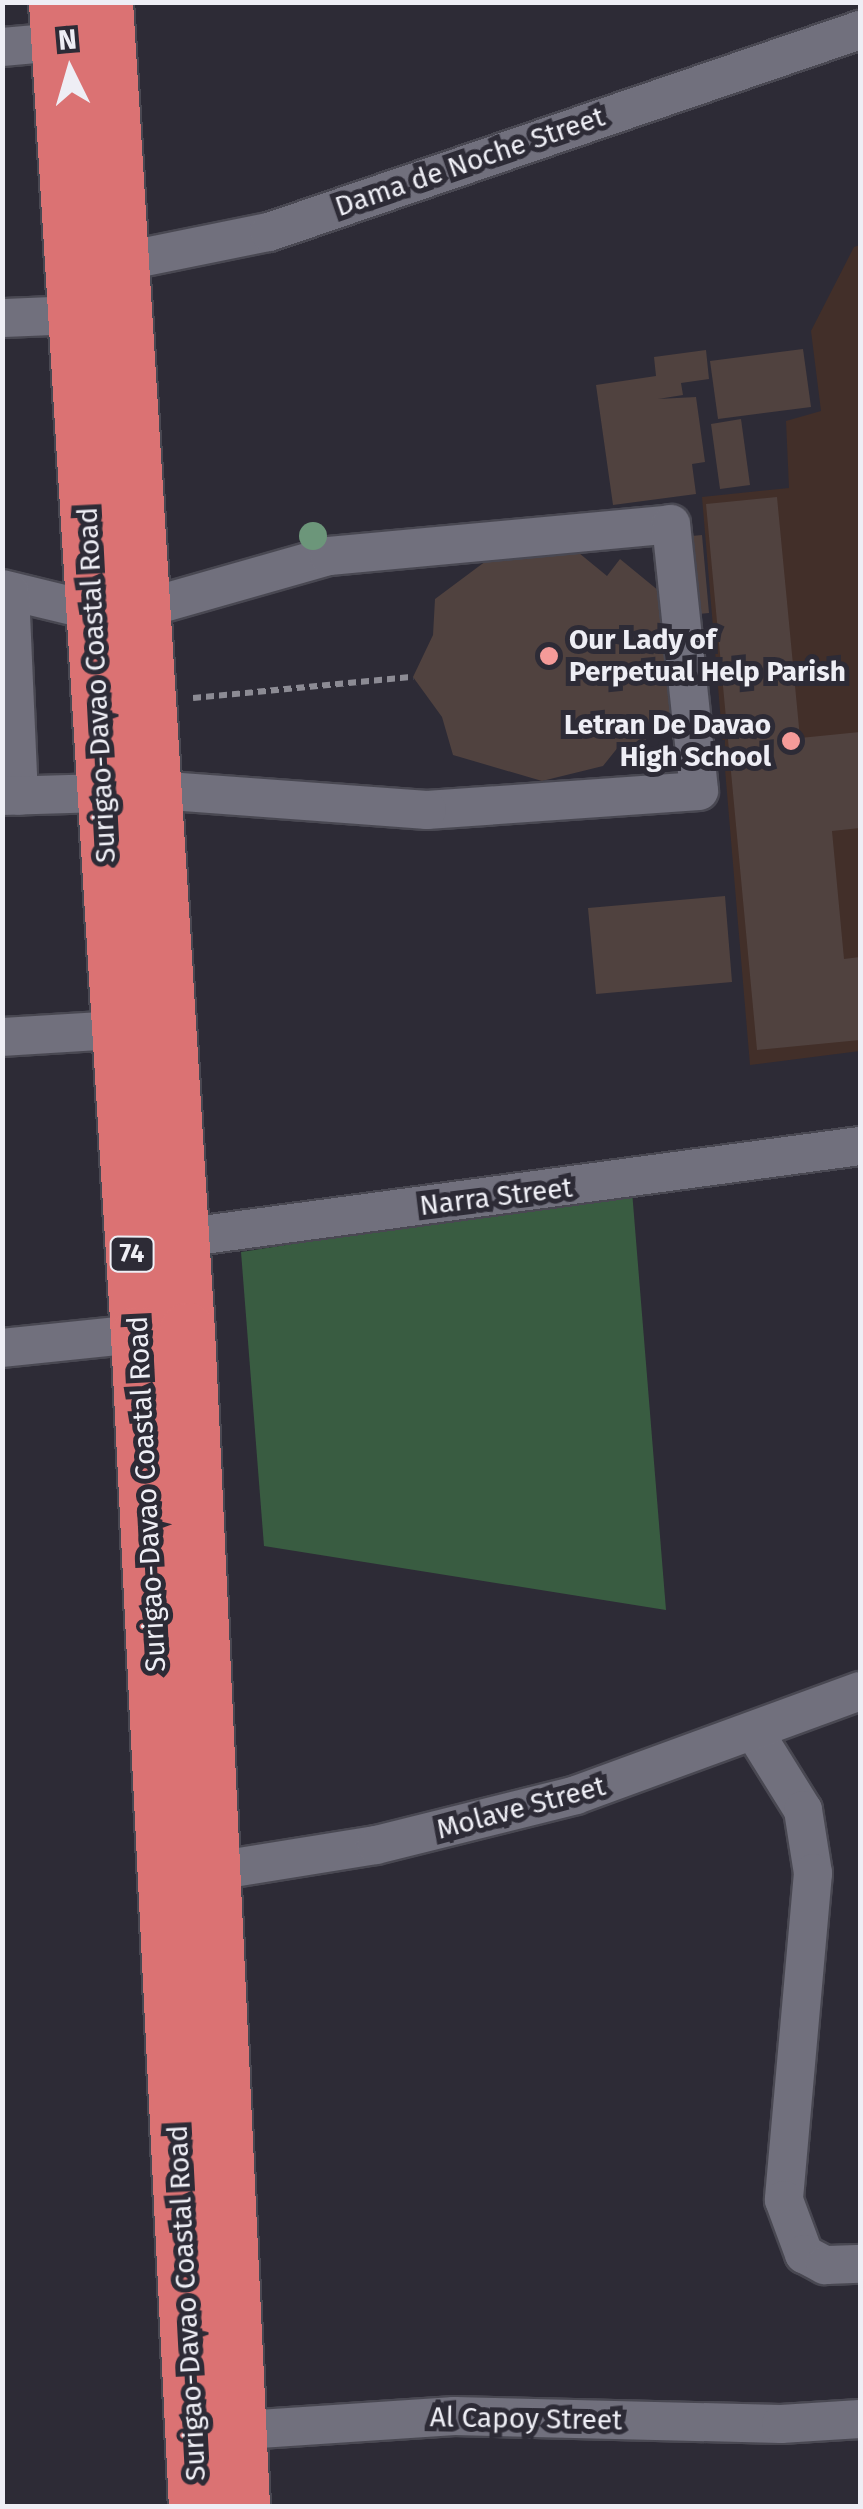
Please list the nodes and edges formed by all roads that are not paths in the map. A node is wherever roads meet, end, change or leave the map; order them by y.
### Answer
1 (105, 2) edge
2 (57, 22) edge
3 (860, 30) edge
4 (2, 47) edge
5 (100, 290) junction
6 (2, 318) edge
7 (6, 590) edge
8 (146, 608) junction
9 (93, 611) junction
10 (157, 790) junction
11 (103, 793) junction
12 (10, 796) edge
13 (116, 1030) junction
14 (2, 1037) edge
15 (860, 1146) edge
16 (156, 1242) junction
17 (138, 1334) junction
18 (2, 1348) edge
19 (860, 1691) edge
20 (755, 1733) junction
21 (190, 1875) junction
22 (860, 2264) edge
23 (860, 2419) edge
24 (216, 2432) junction
25 (196, 2506) edge
26 (242, 2506) edge

1 - 5 highway, Surigao-Davao Coastal Road / 74
2 - 4 street
2 - 5 highway, Surigao-Davao Coastal Road / 74
3 - 5 street, Dama de Noche Street
5 - 6 street, Dama de Noche Street
5 - 8 highway, Surigao-Davao Coastal Road / 74
5 - 9 highway, Surigao-Davao Coastal Road / 74
7 - 9 street
7 - 12 street
8 - 9 highway
8 - 10 highway, Surigao-Davao Coastal Road / 74
8 - 10 street
9 - 11 highway, Surigao-Davao Coastal Road / 74
10 - 11 highway
10 - 16 highway, Surigao-Davao Coastal Road / 74
11 - 12 street
11 - 13 highway, Surigao-Davao Coastal Road / 74
13 - 14 street
13 - 16 highway, Surigao-Davao Coastal Road / 74
15 - 16 street, Narra Street
16 - 17 highway, Surigao-Davao Coastal Road / 74
16 - 21 highway, Surigao-Davao Coastal Road / 74
17 - 18 street
17 - 21 highway, Surigao-Davao Coastal Road / 74
19 - 20 street, Molave Street
20 - 21 street, Molave Street
20 - 22 street
21 - 24 highway, Surigao-Davao Coastal Road / 74
23 - 24 street, Al Capoy Street
24 - 25 highway, Surigao-Davao Coastal Road / 74
24 - 26 highway, Surigao-Davao Coastal Road / 74

